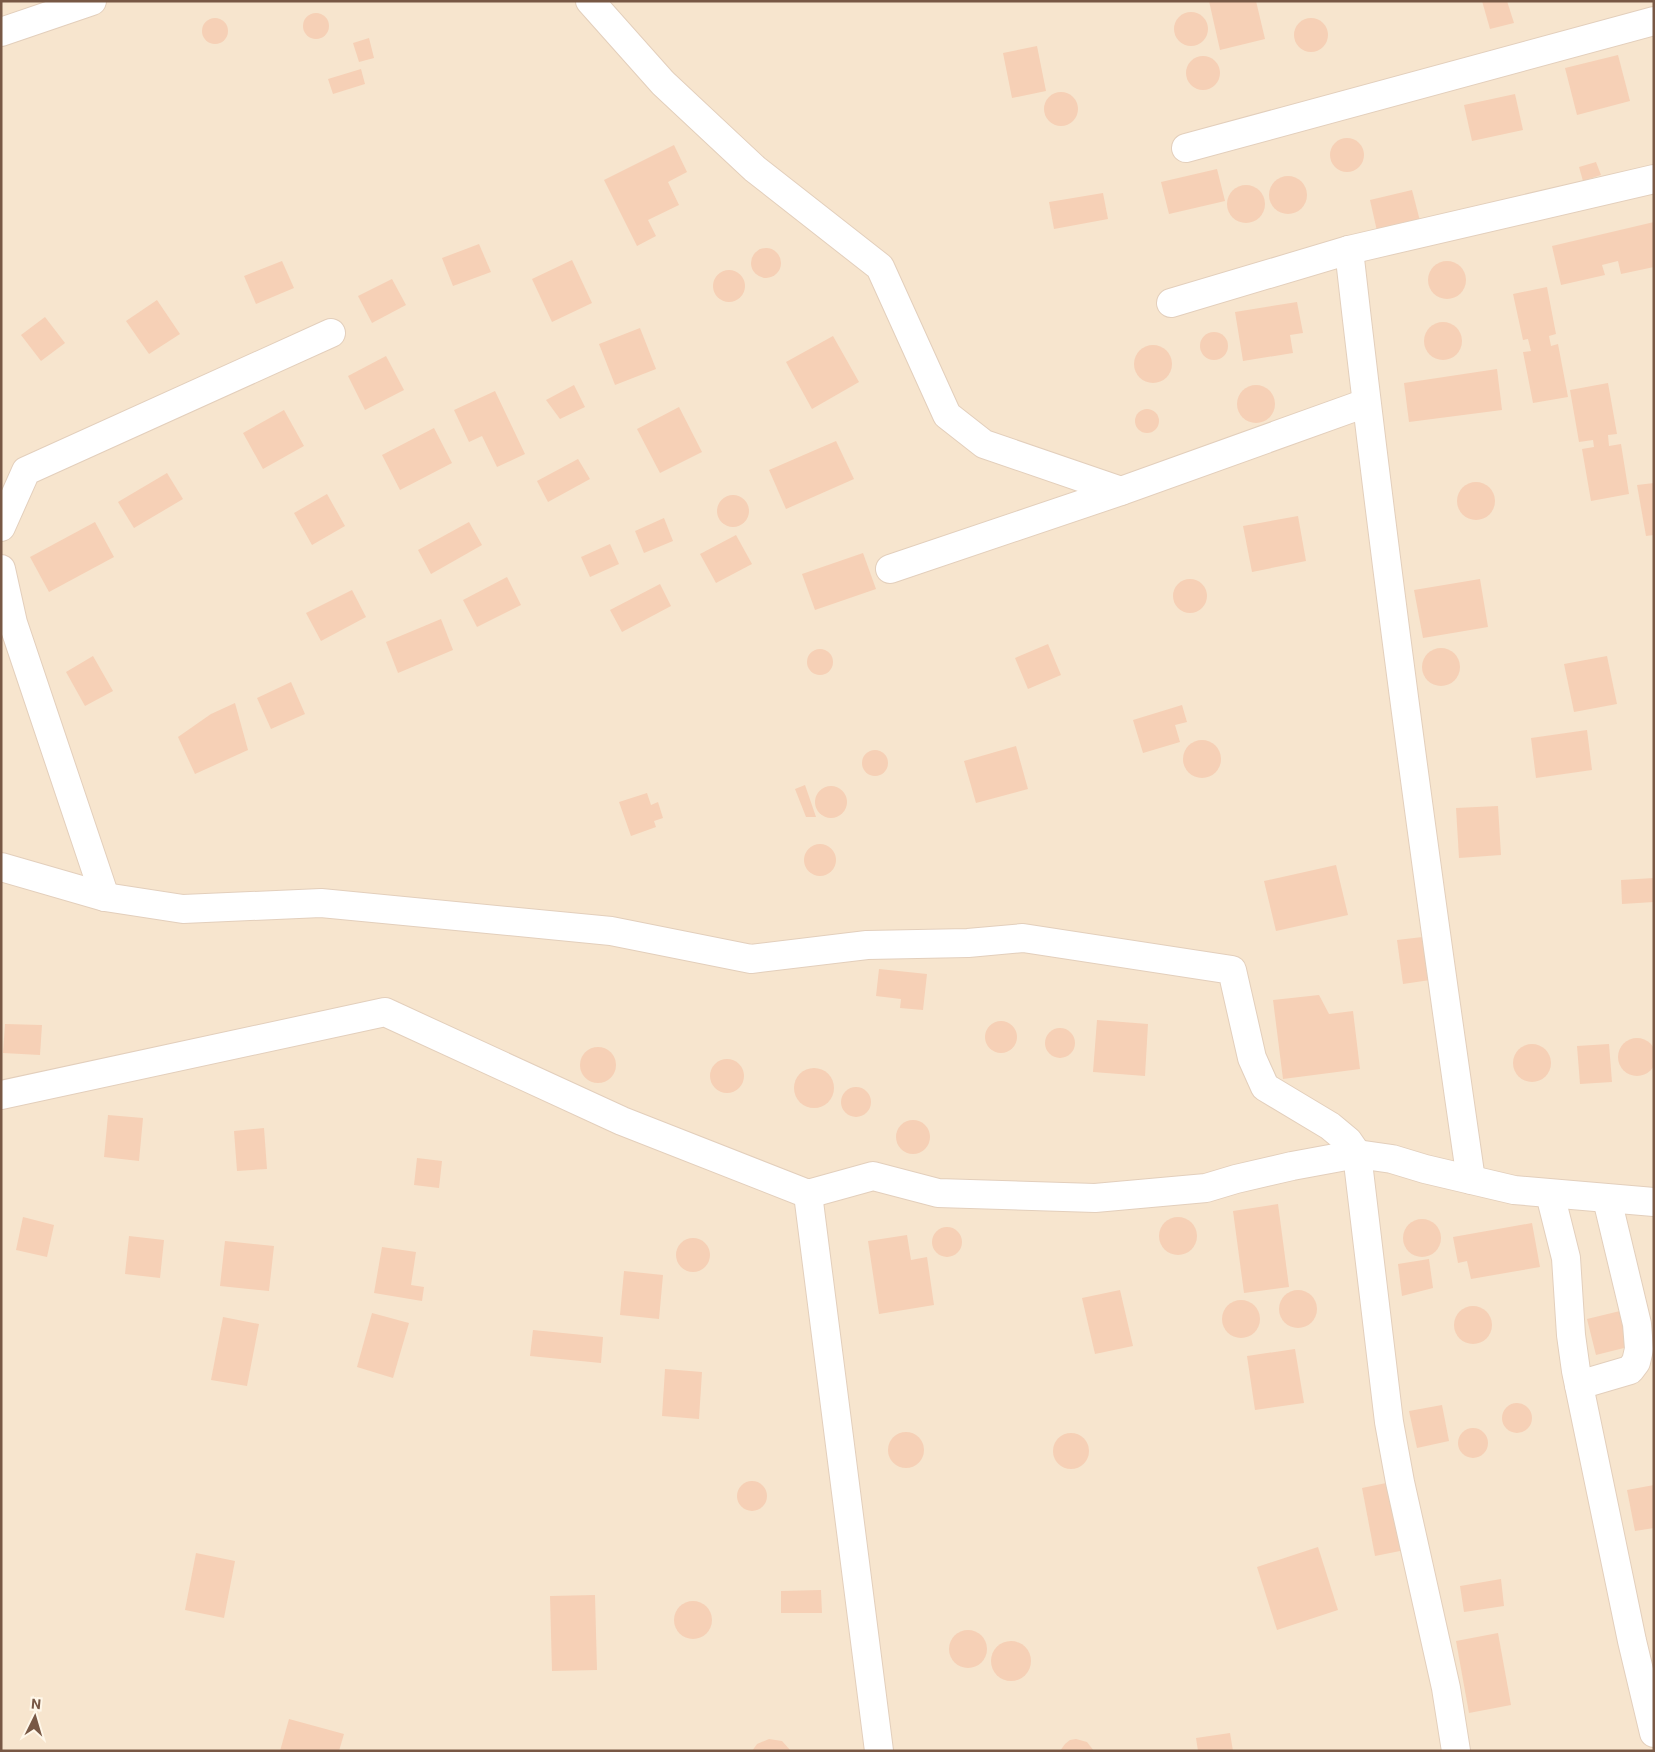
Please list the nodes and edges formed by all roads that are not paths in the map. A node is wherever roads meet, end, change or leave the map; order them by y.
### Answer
1 (92, 1) edge
2 (590, 1) edge
3 (1654, 21) edge
4 (1, 32) edge
5 (1186, 148) dead end
6 (1654, 179) edge
7 (1349, 250) junction
8 (1171, 303) dead end
9 (330, 333) dead end
10 (1366, 403) junction
11 (1121, 491) junction
12 (1, 527) edge
13 (1, 569) edge
14 (890, 569) dead end
15 (1, 867) edge
16 (105, 897) junction
17 (1, 1094) edge
18 (1357, 1154) junction
19 (1471, 1180) junction
20 (808, 1194) junction
21 (1550, 1194) junction
22 (1607, 1199) junction
23 (1654, 1202) edge
24 (1579, 1385) junction
25 (1654, 1733) edge
26 (879, 1751) edge
27 (1456, 1751) edge

1 - 4 street
2 - 11 street
3 - 5 street
6 - 7 street
7 - 8 street
7 - 10 street
9 - 12 street
10 - 11 street
10 - 19 street
11 - 14 street
13 - 16 street
15 - 16 street
16 - 18 street
17 - 20 street
18 - 19 street
18 - 20 street
18 - 27 street
19 - 21 street
20 - 26 street
21 - 22 street
21 - 24 street
22 - 23 street
22 - 24 street
24 - 25 street

